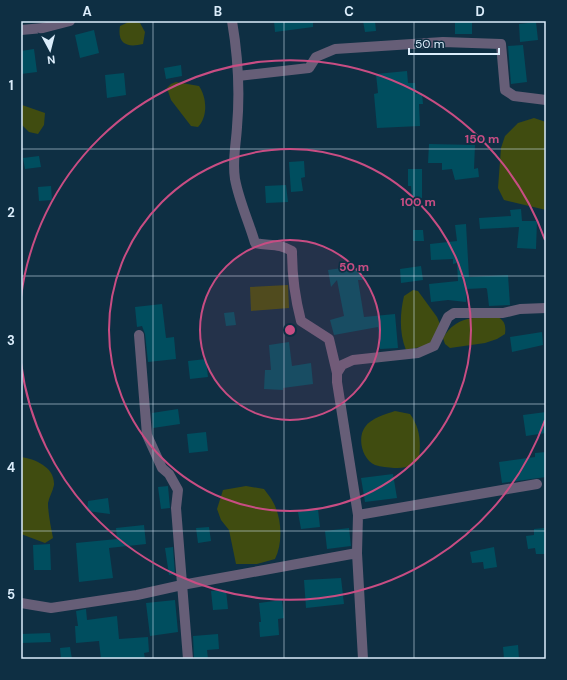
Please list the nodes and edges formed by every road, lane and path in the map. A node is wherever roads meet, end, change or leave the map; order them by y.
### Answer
1 (70, 21) edge
2 (232, 21) edge
3 (21, 30) edge
4 (238, 76) junction
5 (546, 100) edge
6 (546, 308) edge
7 (140, 335) dead end
8 (337, 372) junction
9 (537, 484) dead end
10 (358, 516) junction
11 (357, 553) junction
12 (182, 585) junction
13 (21, 603) edge
14 (188, 659) edge
15 (363, 659) edge

1 - 3 street
2 - 4 street
4 - 5 street
4 - 8 street
6 - 8 street
7 - 12 street
8 - 10 street
9 - 10 street
10 - 11 street
11 - 12 street
11 - 15 street
12 - 13 street
12 - 14 street

